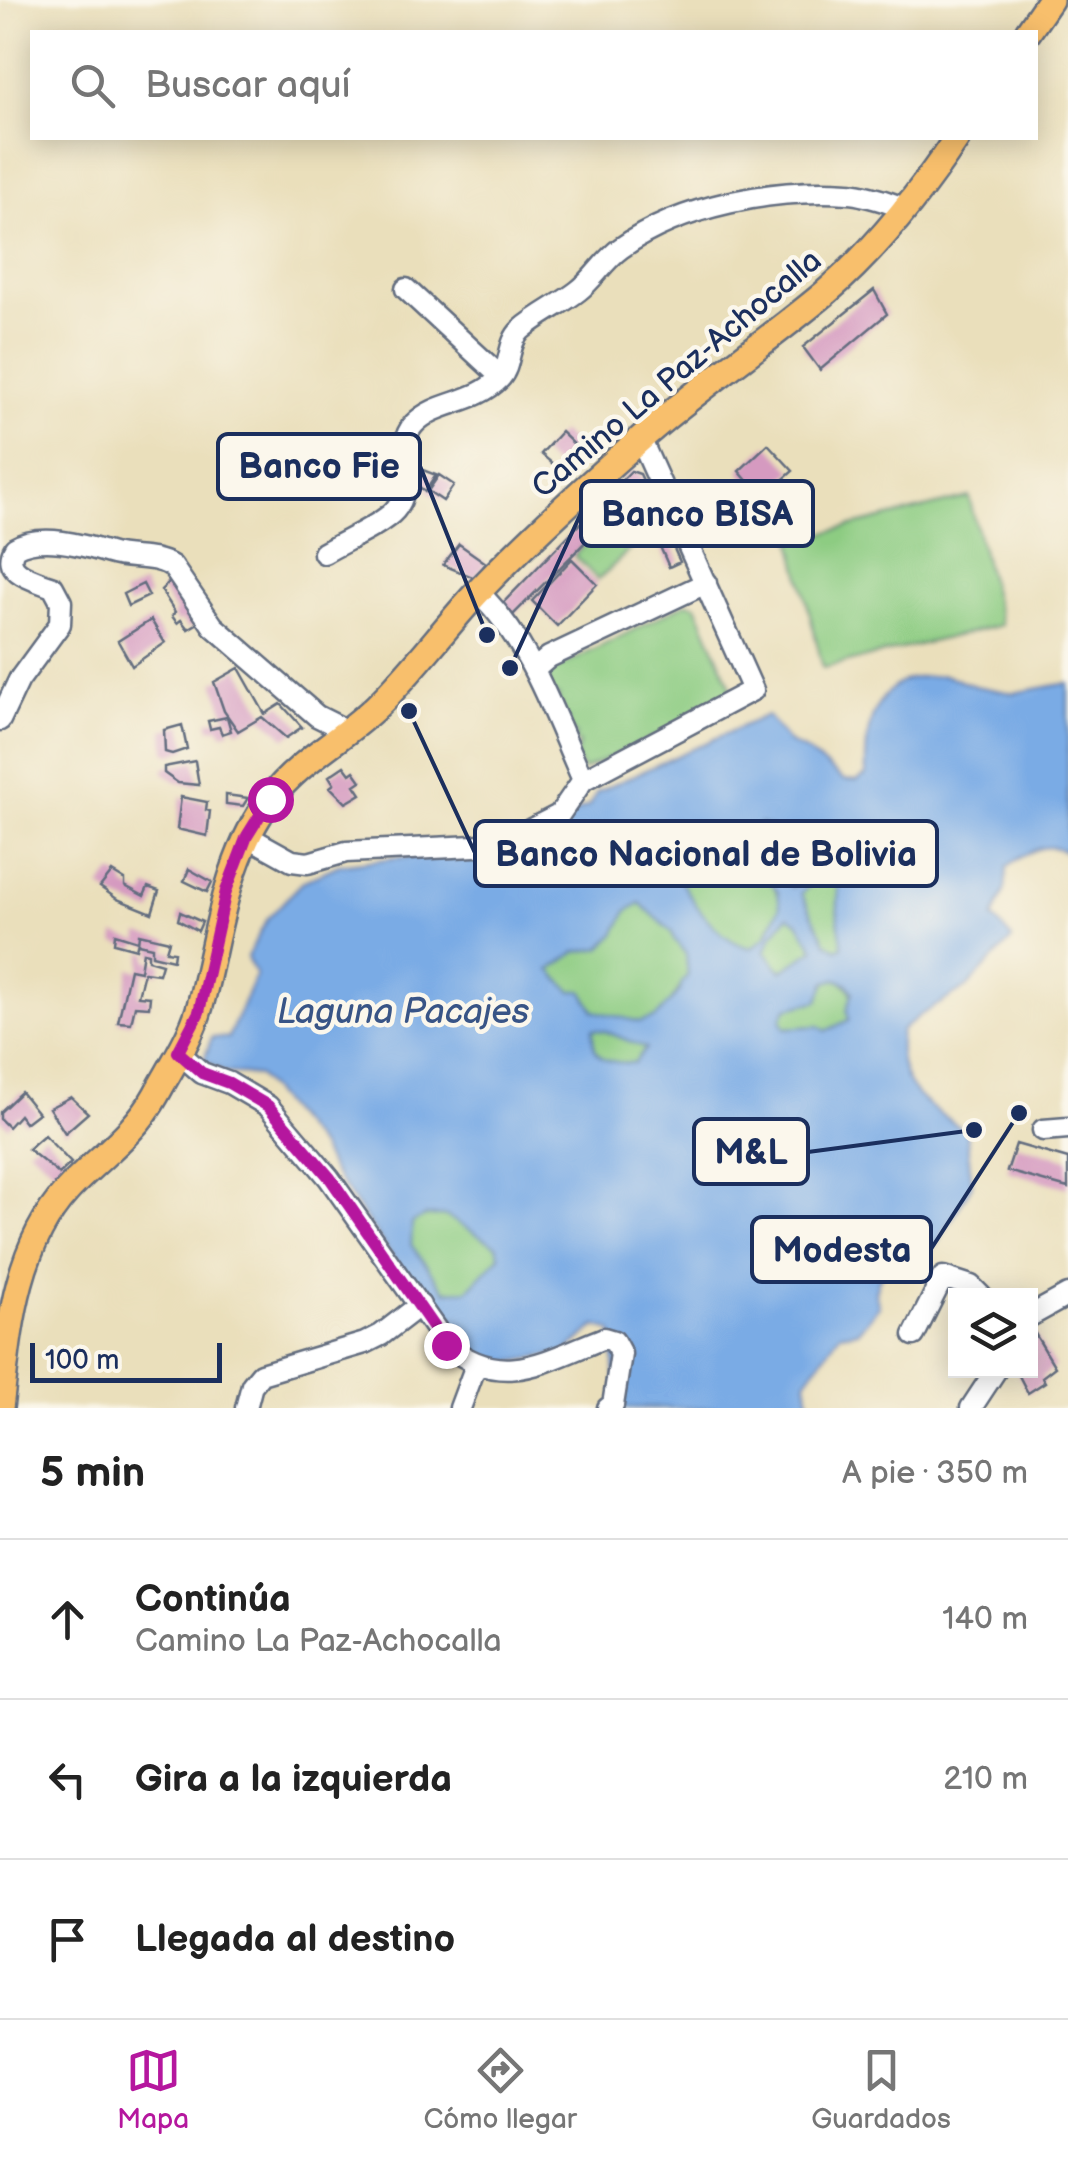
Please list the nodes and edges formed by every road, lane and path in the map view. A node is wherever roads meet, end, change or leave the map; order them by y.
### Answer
1 (1050, 0) edge
2 (1029, 30) edge
3 (956, 140) edge
4 (906, 208) junction
5 (406, 289) dead end
6 (501, 377) junction
7 (640, 438) junction
8 (324, 553) dead end
9 (706, 584) junction
10 (478, 592) junction
11 (534, 670) junction
12 (0, 720) edge
13 (347, 731) junction
14 (583, 780) junction
15 (247, 836) junction
16 (178, 1052) junction
17 (1068, 1128) edge
18 (1043, 1130) dead end
19 (973, 1288) edge
20 (1068, 1295) edge
21 (420, 1305) junction
22 (6, 1310) edge
23 (1038, 1312) edge
24 (914, 1335) dead end
25 (476, 1365) junction
26 (992, 1378) edge
27 (0, 1408) edge
28 (246, 1408) edge
29 (460, 1408) edge
30 (608, 1408) edge
31 (971, 1408) edge

1 - 2 main road
3 - 4 main road, Camino La Paz-Achocalla
4 - 6 street
4 - 7 main road, Camino La Paz-Achocalla
5 - 6 street
6 - 8 street
7 - 9 street
7 - 10 main road, Camino La Paz-Achocalla
9 - 11 street
9 - 14 street
10 - 11 street
10 - 13 main road, Camino La Paz-Achocalla
11 - 14 street
12 - 13 street
13 - 15 main road, Camino La Paz-Achocalla
14 - 15 street
15 - 16 main road, Camino La Paz-Achocalla
16 - 21 street
16 - 22 main road, Camino La Paz-Achocalla
17 - 18 street
19 - 24 street
20 - 23 street
21 - 25 street
21 - 28 street
22 - 27 main road, Camino La Paz-Achocalla
25 - 29 street
25 - 30 street
26 - 31 street

